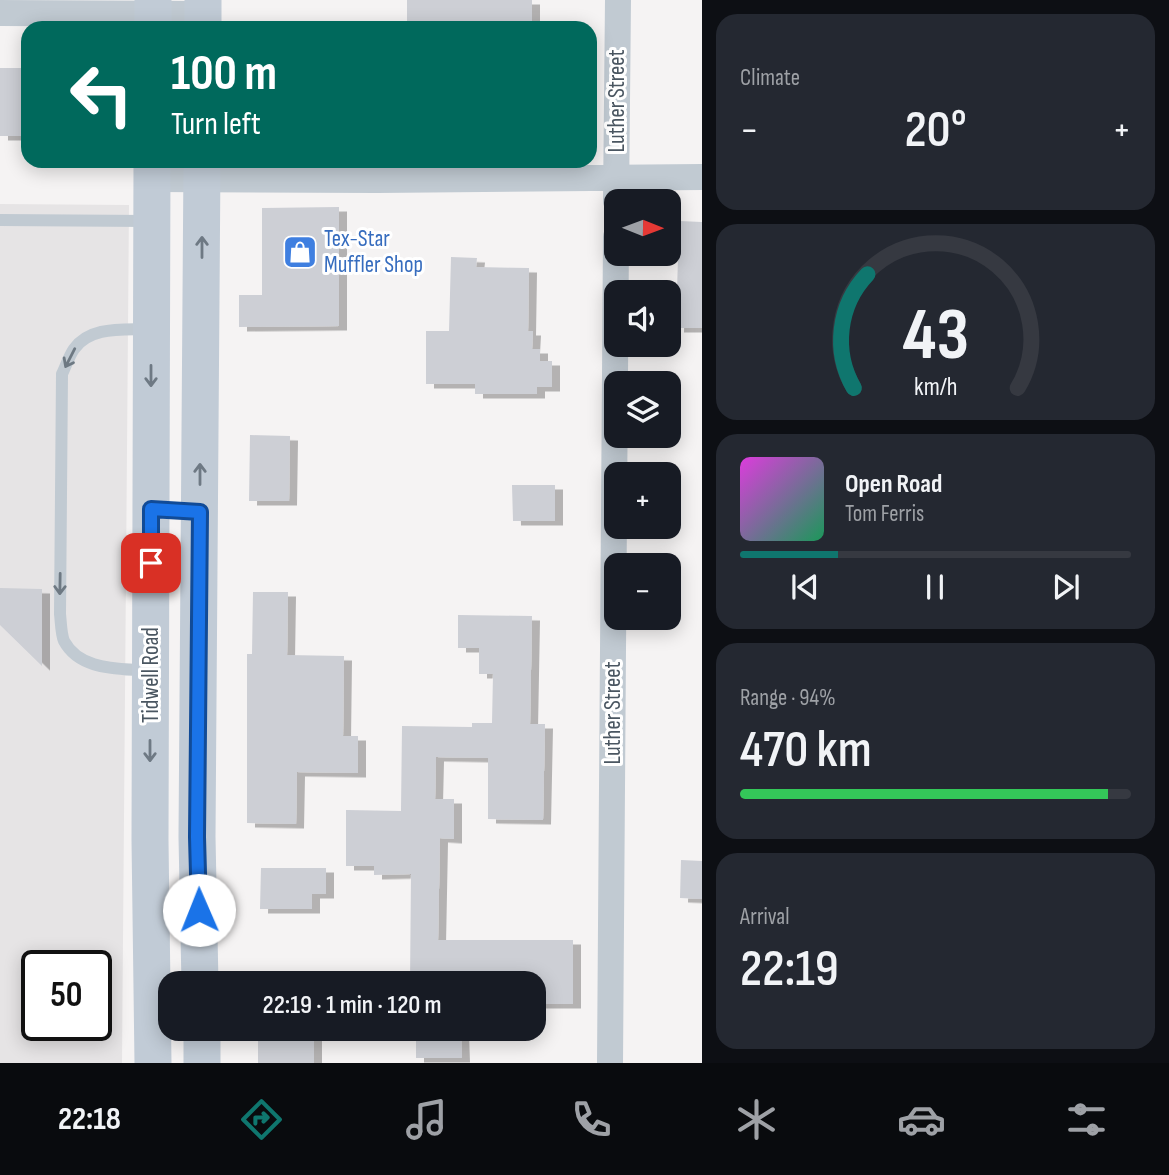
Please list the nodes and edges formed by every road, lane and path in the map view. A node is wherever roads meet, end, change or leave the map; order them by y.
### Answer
1 (618, 0) edge
2 (0, 13) edge
3 (153, 14) edge
4 (202, 14) edge
5 (152, 170) edge
6 (202, 170) edge
7 (702, 177) edge
8 (616, 189) edge
9 (0, 220) edge
10 (151, 221) junction
11 (616, 266) edge
12 (151, 329) junction
13 (151, 509) junction
14 (200, 512) junction
15 (150, 671) junction
16 (197, 837) junction
17 (150, 840) junction
18 (201, 971) edge
19 (202, 1041) edge
20 (153, 1063) edge
21 (202, 1063) edge
22 (610, 1063) edge

1 - 8 street, Luther Street
2 - 3 street
3 - 4 street
5 - 6 street
5 - 10 main road, Tidwell Road
6 - 8 street
14 -> 6 main road, Tidwell Road
7 - 8 street
9 - 10 lane
10 - 12 main road, Tidwell Road
11 - 22 street, Luther Street
12 -> 13 main road, Tidwell Road
12 -> 15 lane
13 - 14 main road
13 - 15 main road, Tidwell Road
14 - 16 main road, Tidwell Road
15 -> 17 main road, Tidwell Road
16 - 17 main road
16 - 18 main road, Tidwell Road
17 - 20 main road, Tidwell Road
19 - 21 main road

